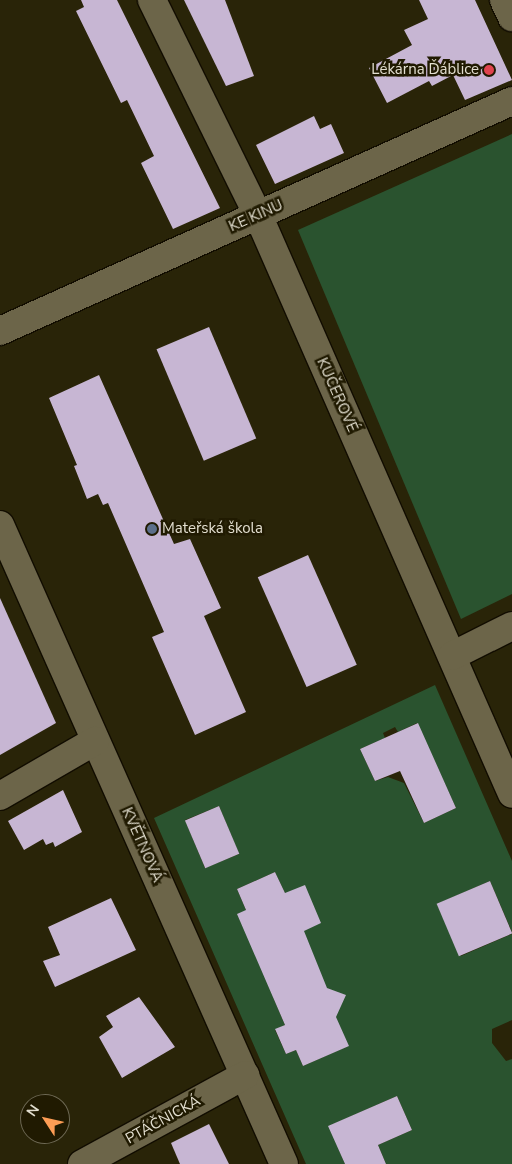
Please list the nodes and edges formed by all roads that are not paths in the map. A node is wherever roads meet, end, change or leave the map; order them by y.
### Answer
1 (152, 0) edge
2 (504, 0) edge
3 (512, 17) edge
4 (512, 101) edge
5 (258, 215) junction
6 (0, 331) edge
7 (0, 525) edge
8 (512, 626) edge
9 (452, 656) junction
10 (95, 742) junction
11 (512, 794) edge
12 (0, 796) edge
13 (245, 1075) junction
14 (82, 1164) edge
15 (284, 1164) edge

1 - 5 street, KUČEROVÉ
2 - 3 street
4 - 5 street, KE KINU
5 - 6 street, KE KINU
5 - 9 street, KUČEROVÉ
7 - 10 street, KVĚTNOVÁ
8 - 9 street
9 - 11 street, KUČEROVÉ
10 - 12 street
10 - 13 street, KVĚTNOVÁ
13 - 14 street, PTÁČNICKÁ
13 - 15 street, KVĚTNOVÁ

